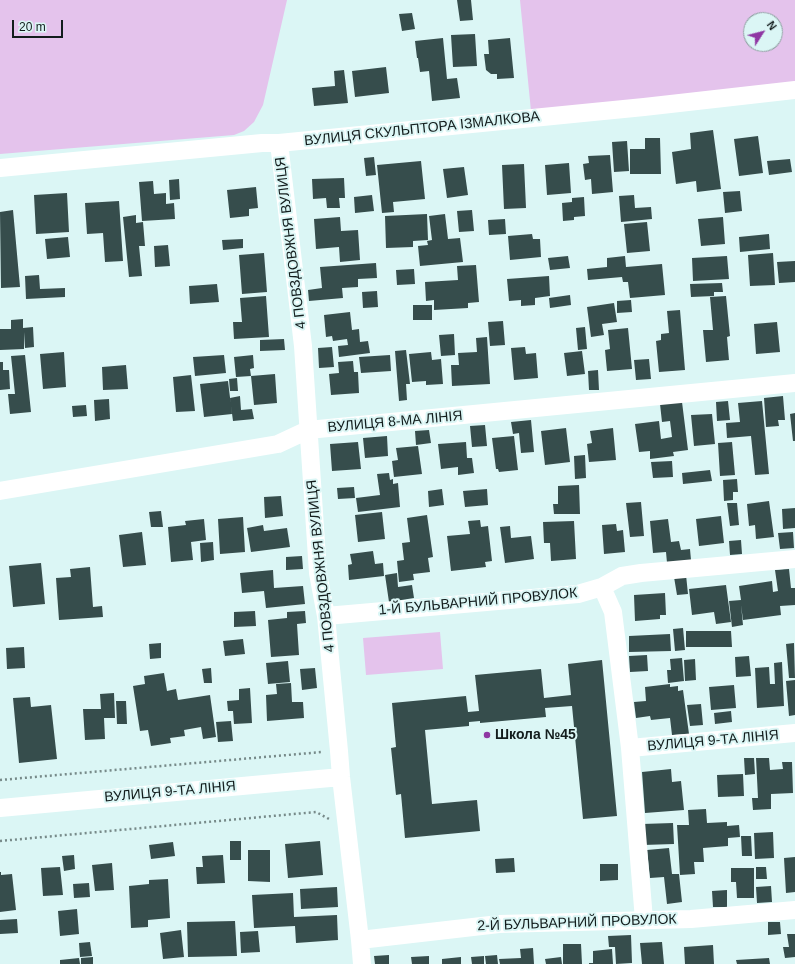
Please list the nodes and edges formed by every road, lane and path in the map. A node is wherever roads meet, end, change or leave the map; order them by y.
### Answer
1 (795, 90) edge
2 (279, 143) junction
3 (0, 168) edge
4 (795, 383) edge
5 (308, 430) junction
6 (0, 491) edge
7 (795, 559) edge
8 (602, 587) junction
9 (326, 616) junction
10 (795, 733) edge
11 (630, 748) junction
12 (339, 751) junction
13 (341, 777) junction
14 (0, 780) edge
15 (0, 808) edge
16 (347, 828) junction
17 (0, 841) edge
18 (795, 910) edge
19 (644, 920) junction
20 (360, 940) junction
21 (362, 964) edge

1 - 2 street, ВУЛИЦЯ СКУЛЬПТОРА ІЗМАЛКОВА
2 - 3 street, ВУЛИЦЯ СКУЛЬПТОРА ІЗМАЛКОВА
2 - 5 street, 4 ПОВЗДОВЖНЯ ВУЛИЦЯ
4 - 5 street, ВУЛИЦЯ 8-МА ЛІНІЯ
5 - 6 street, ВУЛИЦЯ 8-МА ЛІНІЯ
5 - 9 street, 4 ПОВЗДОВЖНЯ ВУЛИЦЯ
7 - 8 street, 1-Й БУЛЬВАРНИЙ ПРОВУЛОК
8 - 9 street, 1-Й БУЛЬВАРНИЙ ПРОВУЛОК
8 - 11 street
9 - 12 street, 4 ПОВЗДОВЖНЯ ВУЛИЦЯ
10 - 11 street, ВУЛИЦЯ 9-ТА ЛІНІЯ
11 - 19 street
12 - 13 street, 4 ПОВЗДОВЖНЯ ВУЛИЦЯ
12 - 14 path
13 - 15 street, ВУЛИЦЯ 9-ТА ЛІНІЯ
13 - 16 street, 4 ПОВЗДОВЖНЯ ВУЛИЦЯ
16 - 17 path
16 - 20 street, 4 ПОВЗДОВЖНЯ ВУЛИЦЯ
18 - 19 street, 2-Й БУЛЬВАРНИЙ ПРОВУЛОК
19 - 20 street, 2-Й БУЛЬВАРНИЙ ПРОВУЛОК
20 - 21 street, 4 ПОВЗДОВЖНЯ ВУЛИЦЯ

